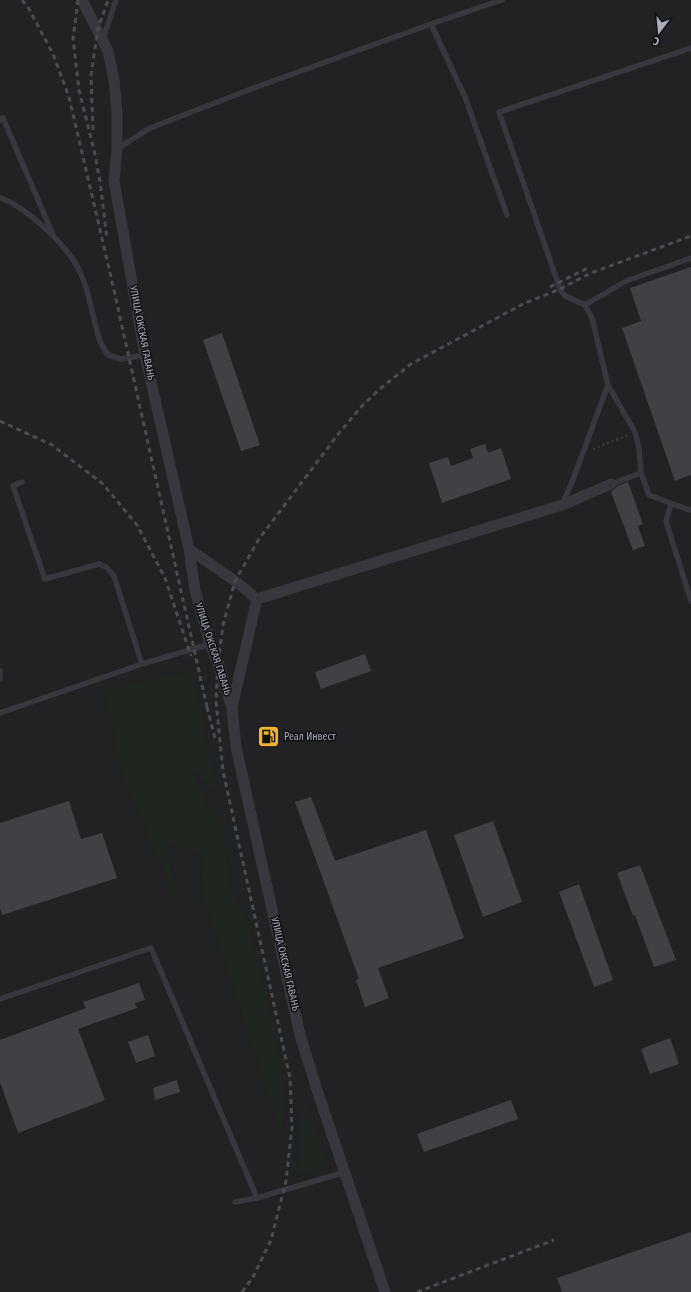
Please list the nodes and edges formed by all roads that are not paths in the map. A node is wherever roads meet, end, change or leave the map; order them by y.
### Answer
1 (82, 0) edge
2 (116, 0) edge
3 (502, 0) edge
4 (431, 24) junction
5 (103, 40) junction
6 (691, 48) edge
7 (0, 120) edge
8 (117, 149) junction
9 (0, 198) edge
10 (507, 215) dead end
11 (54, 238) junction
12 (691, 258) edge
13 (585, 305) junction
14 (145, 355) junction
15 (608, 385) junction
16 (641, 473) junction
17 (22, 482) dead end
18 (611, 484) joint
19 (671, 504) junction
20 (562, 505) junction
21 (691, 509) edge
22 (189, 549) junction
23 (257, 599) junction
24 (691, 601) edge
25 (210, 644) junction
26 (142, 664) junction
27 (0, 671) edge
28 (0, 679) edge
29 (232, 708) junction
30 (0, 713) edge
31 (0, 999) edge
32 (345, 1172) junction
33 (257, 1198) junction
34 (235, 1202) dead end
35 (385, 1292) edge

1 - 5 street, УЛИЦА ОКСКАЯ ГАВАНЬ
2 - 5 lane
3 - 4 lane
4 - 8 lane
4 - 10 lane
5 - 8 street, УЛИЦА ОКСКАЯ ГАВАНЬ
6 - 13 lane
7 - 11 lane
8 - 14 street, УЛИЦА ОКСКАЯ ГАВАНЬ
9 - 11 lane
11 - 14 lane
12 - 13 lane
13 - 15 lane
14 - 22 street, УЛИЦА ОКСКАЯ ГАВАНЬ
15 - 16 lane
15 - 20 lane
16 - 18 lane
16 - 19 lane
17 - 26 lane
18 - 20 street
19 - 21 lane
19 - 24 lane
20 - 23 street
22 - 23 street
22 - 25 street, УЛИЦА ОКСКАЯ ГАВАНЬ
23 - 29 street
25 - 26 lane
25 - 29 street, УЛИЦА ОКСКАЯ ГАВАНЬ
26 - 30 lane
27 - 28 lane
29 - 32 street, УЛИЦА ОКСКАЯ ГАВАНЬ
31 - 33 lane
32 - 33 lane
32 - 35 street, УЛИЦА ОКСКАЯ ГАВАНЬ
33 - 34 lane

